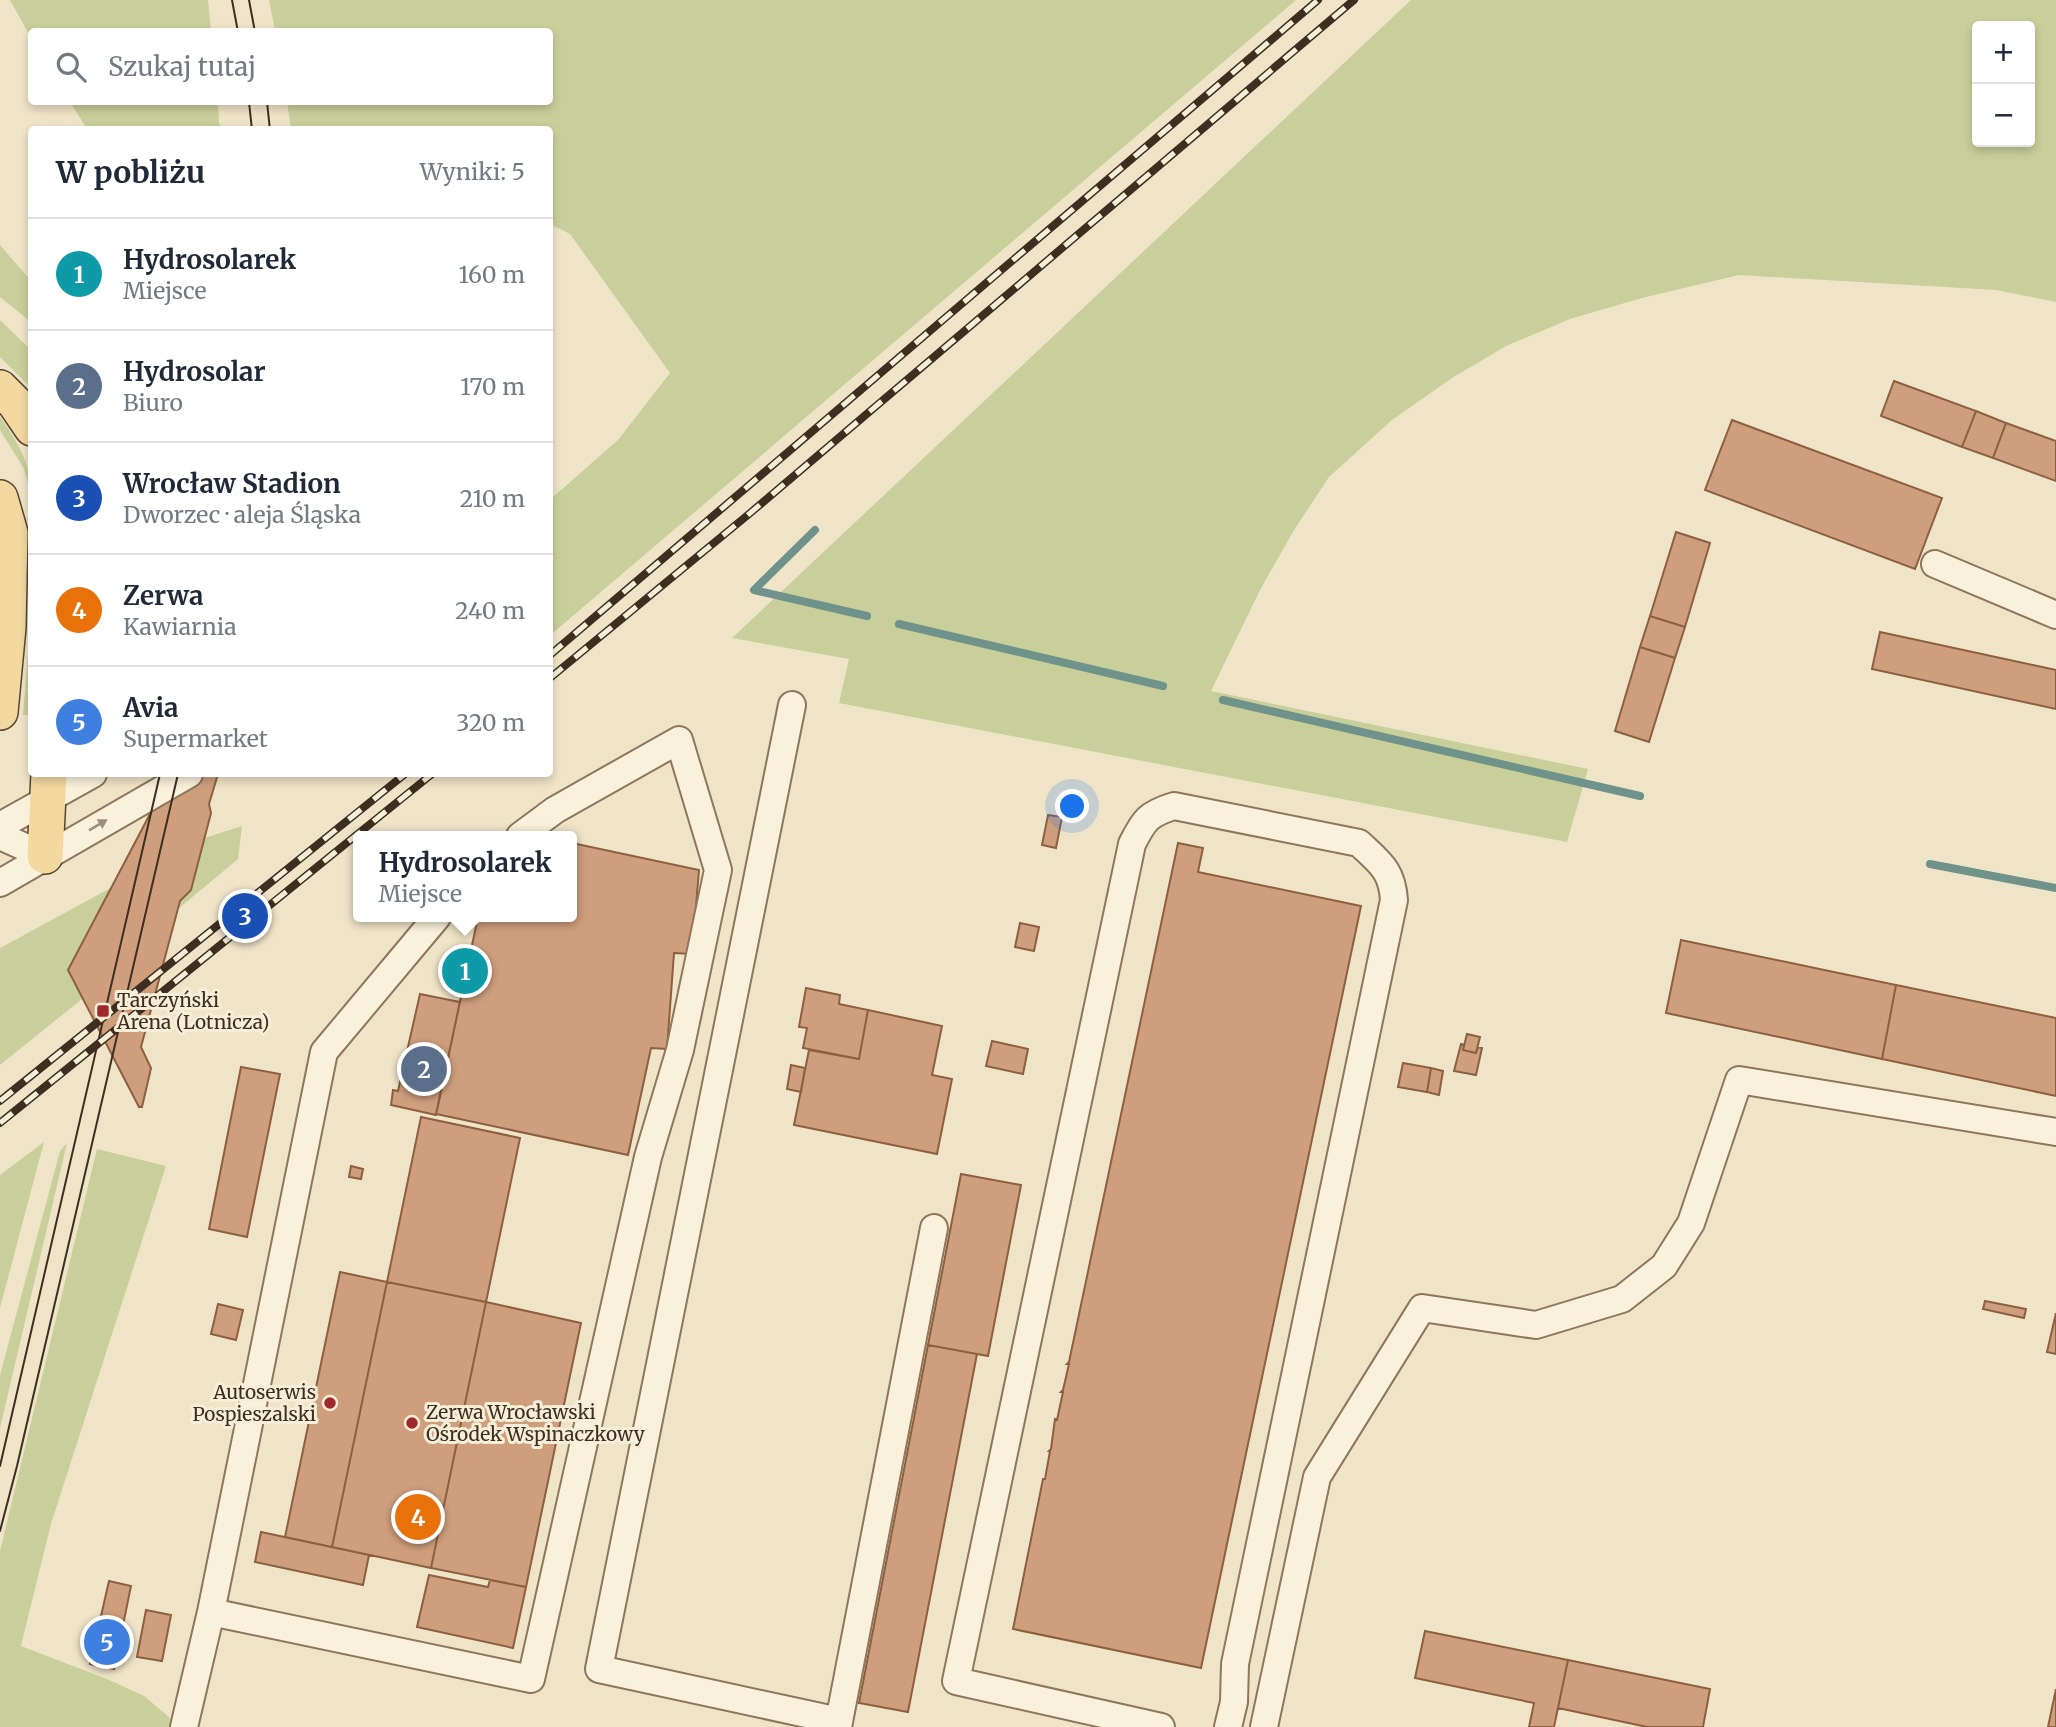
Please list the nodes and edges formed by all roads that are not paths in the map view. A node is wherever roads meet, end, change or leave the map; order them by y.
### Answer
1 (0, 387) edge
2 (28, 422) edge
3 (0, 498) edge
4 (1935, 564) dead end
5 (2056, 615) edge
6 (792, 705) dead end
7 (0, 712) edge
8 (82, 777) edge
9 (184, 777) edge
10 (48, 786) edge
11 (0, 826) edge
12 (527, 831) edge
13 (0, 836) edge
14 (45, 856) junction
15 (0, 883) edge
16 (433, 922) edge
17 (2056, 1132) edge
18 (934, 1228) dead end
19 (211, 1612) junction
20 (838, 1724) edge
21 (184, 1727) edge
22 (1161, 1727) edge
23 (1228, 1727) edge
24 (1264, 1727) edge

1 - 2 main road
3 - 7 main road
4 - 5 street
6 - 20 street
8 - 10 street
14 -> 9 street
10 - 11 street
10 - 14 main road
12 - 19 street
13 - 14 street
14 - 15 street
16 - 19 street
17 - 24 street
18 - 20 street
19 - 21 street
22 - 23 street

